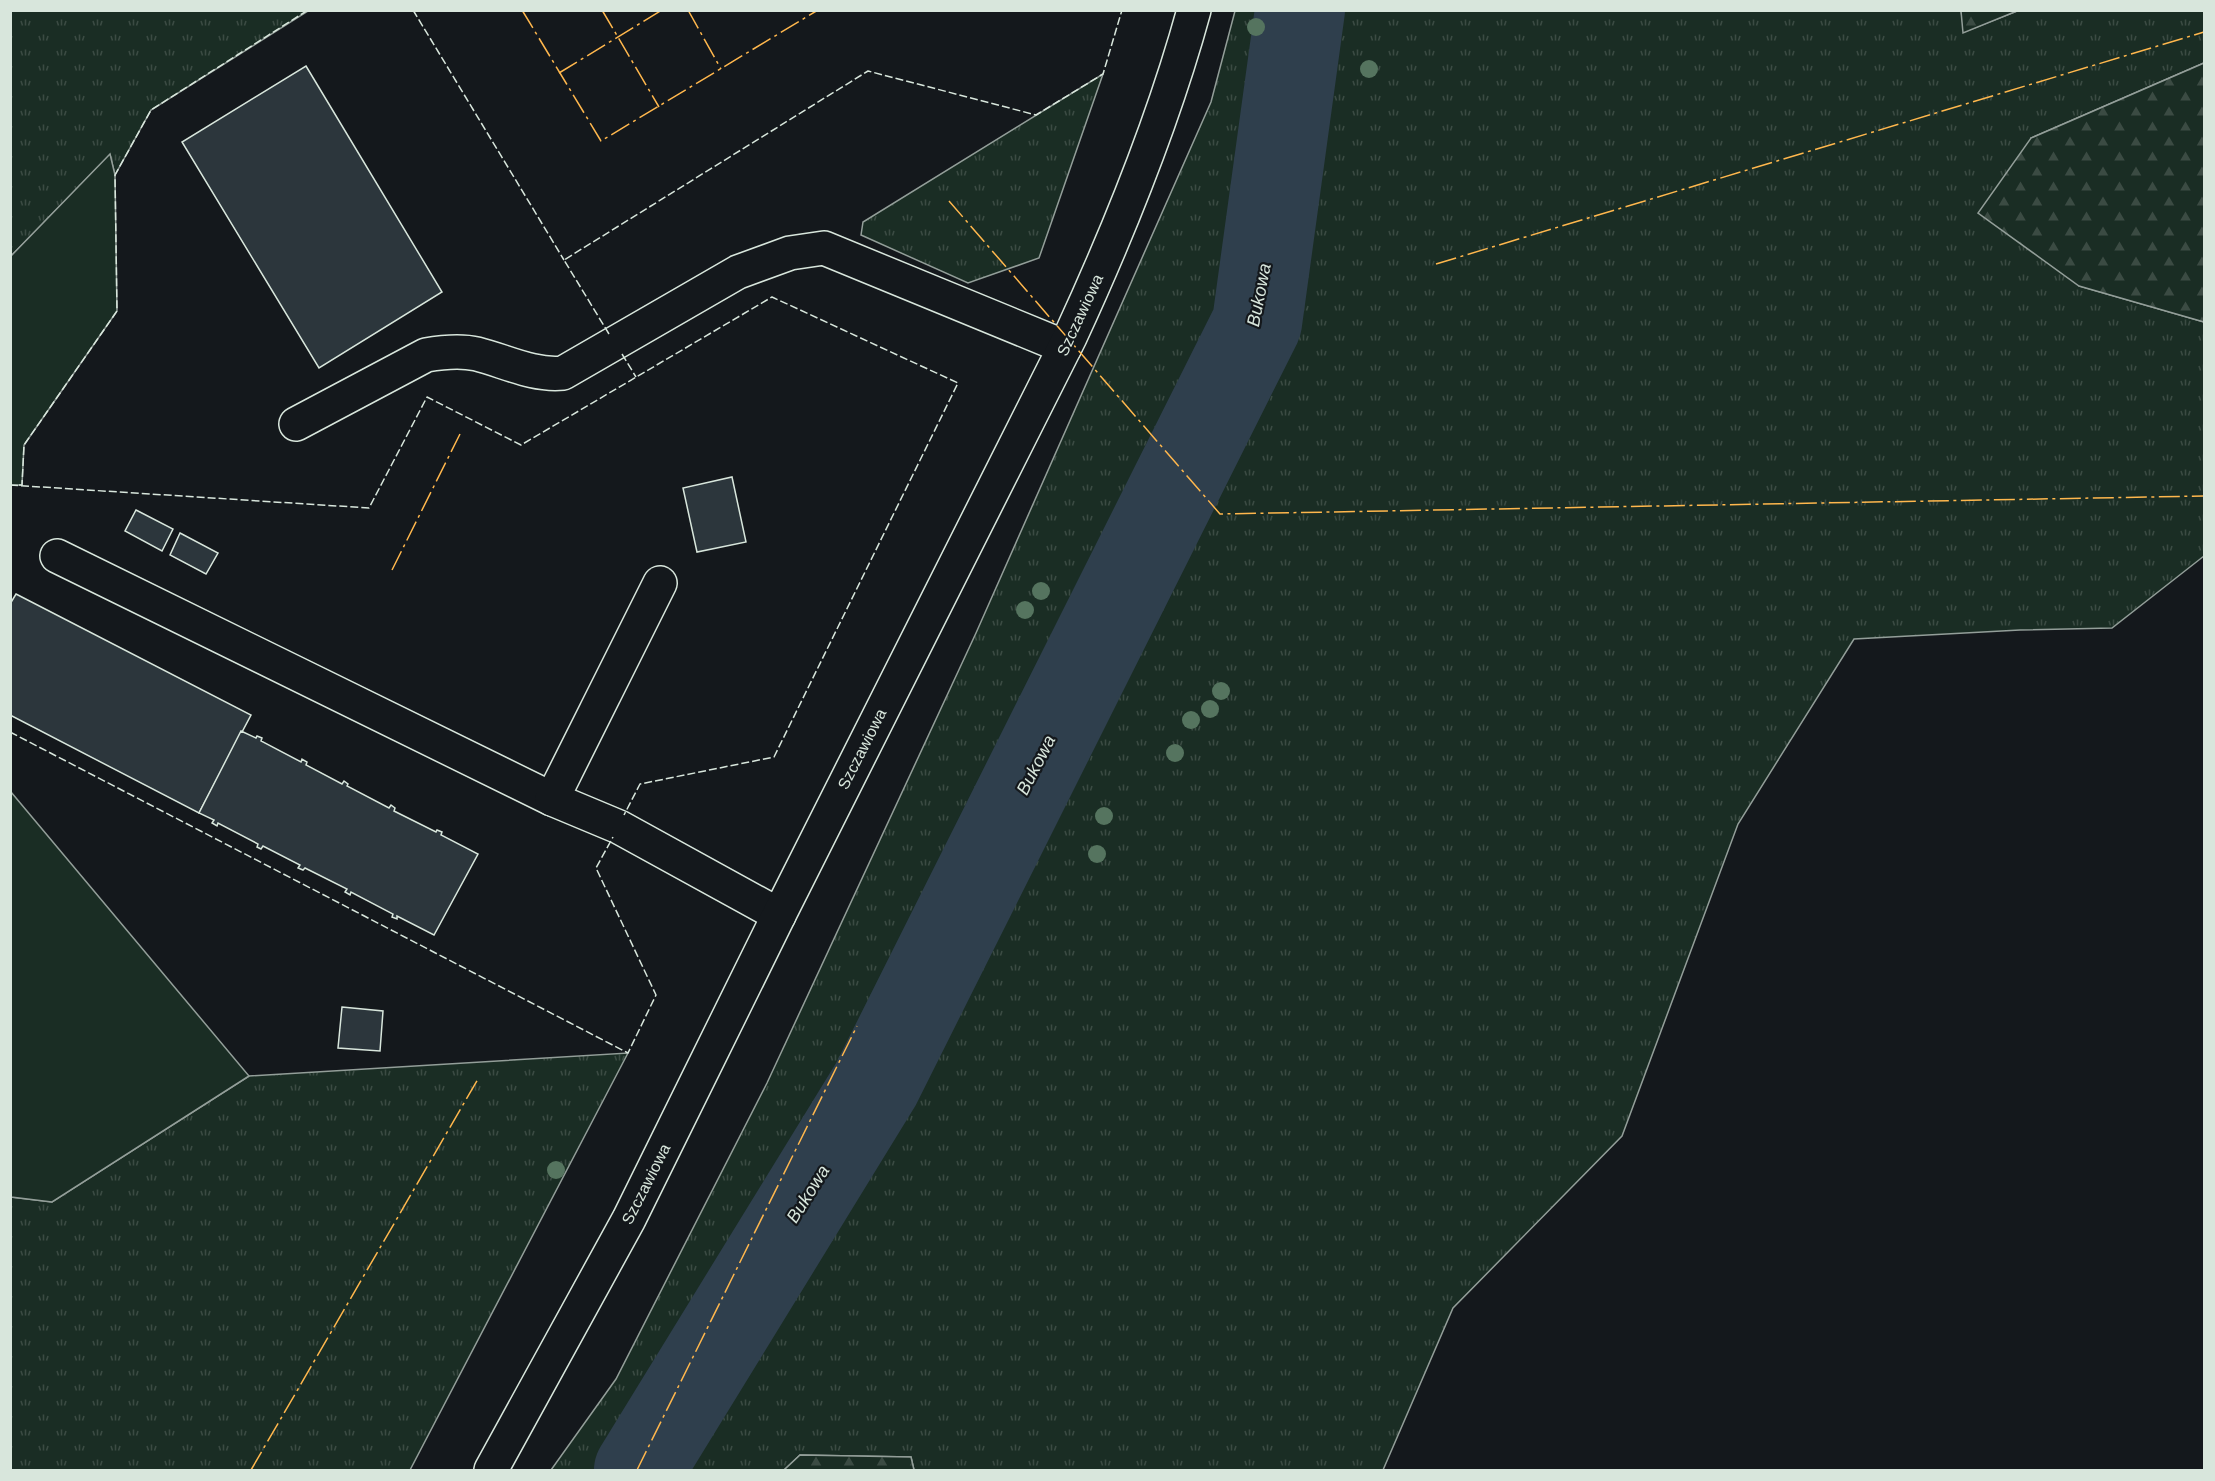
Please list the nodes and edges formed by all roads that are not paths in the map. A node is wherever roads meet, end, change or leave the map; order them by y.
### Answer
1 (1194, 10) edge
2 (1065, 346) junction
3 (296, 424) dead end
4 (57, 556) dead end
5 (660, 583) dead end
6 (552, 799) junction
7 (779, 915) junction
8 (491, 1470) edge

1 - 2 street, Szczawiowa
2 - 3 street
2 - 7 street, Szczawiowa
4 - 6 street
5 - 6 street
6 - 7 street
7 - 8 street, Szczawiowa

